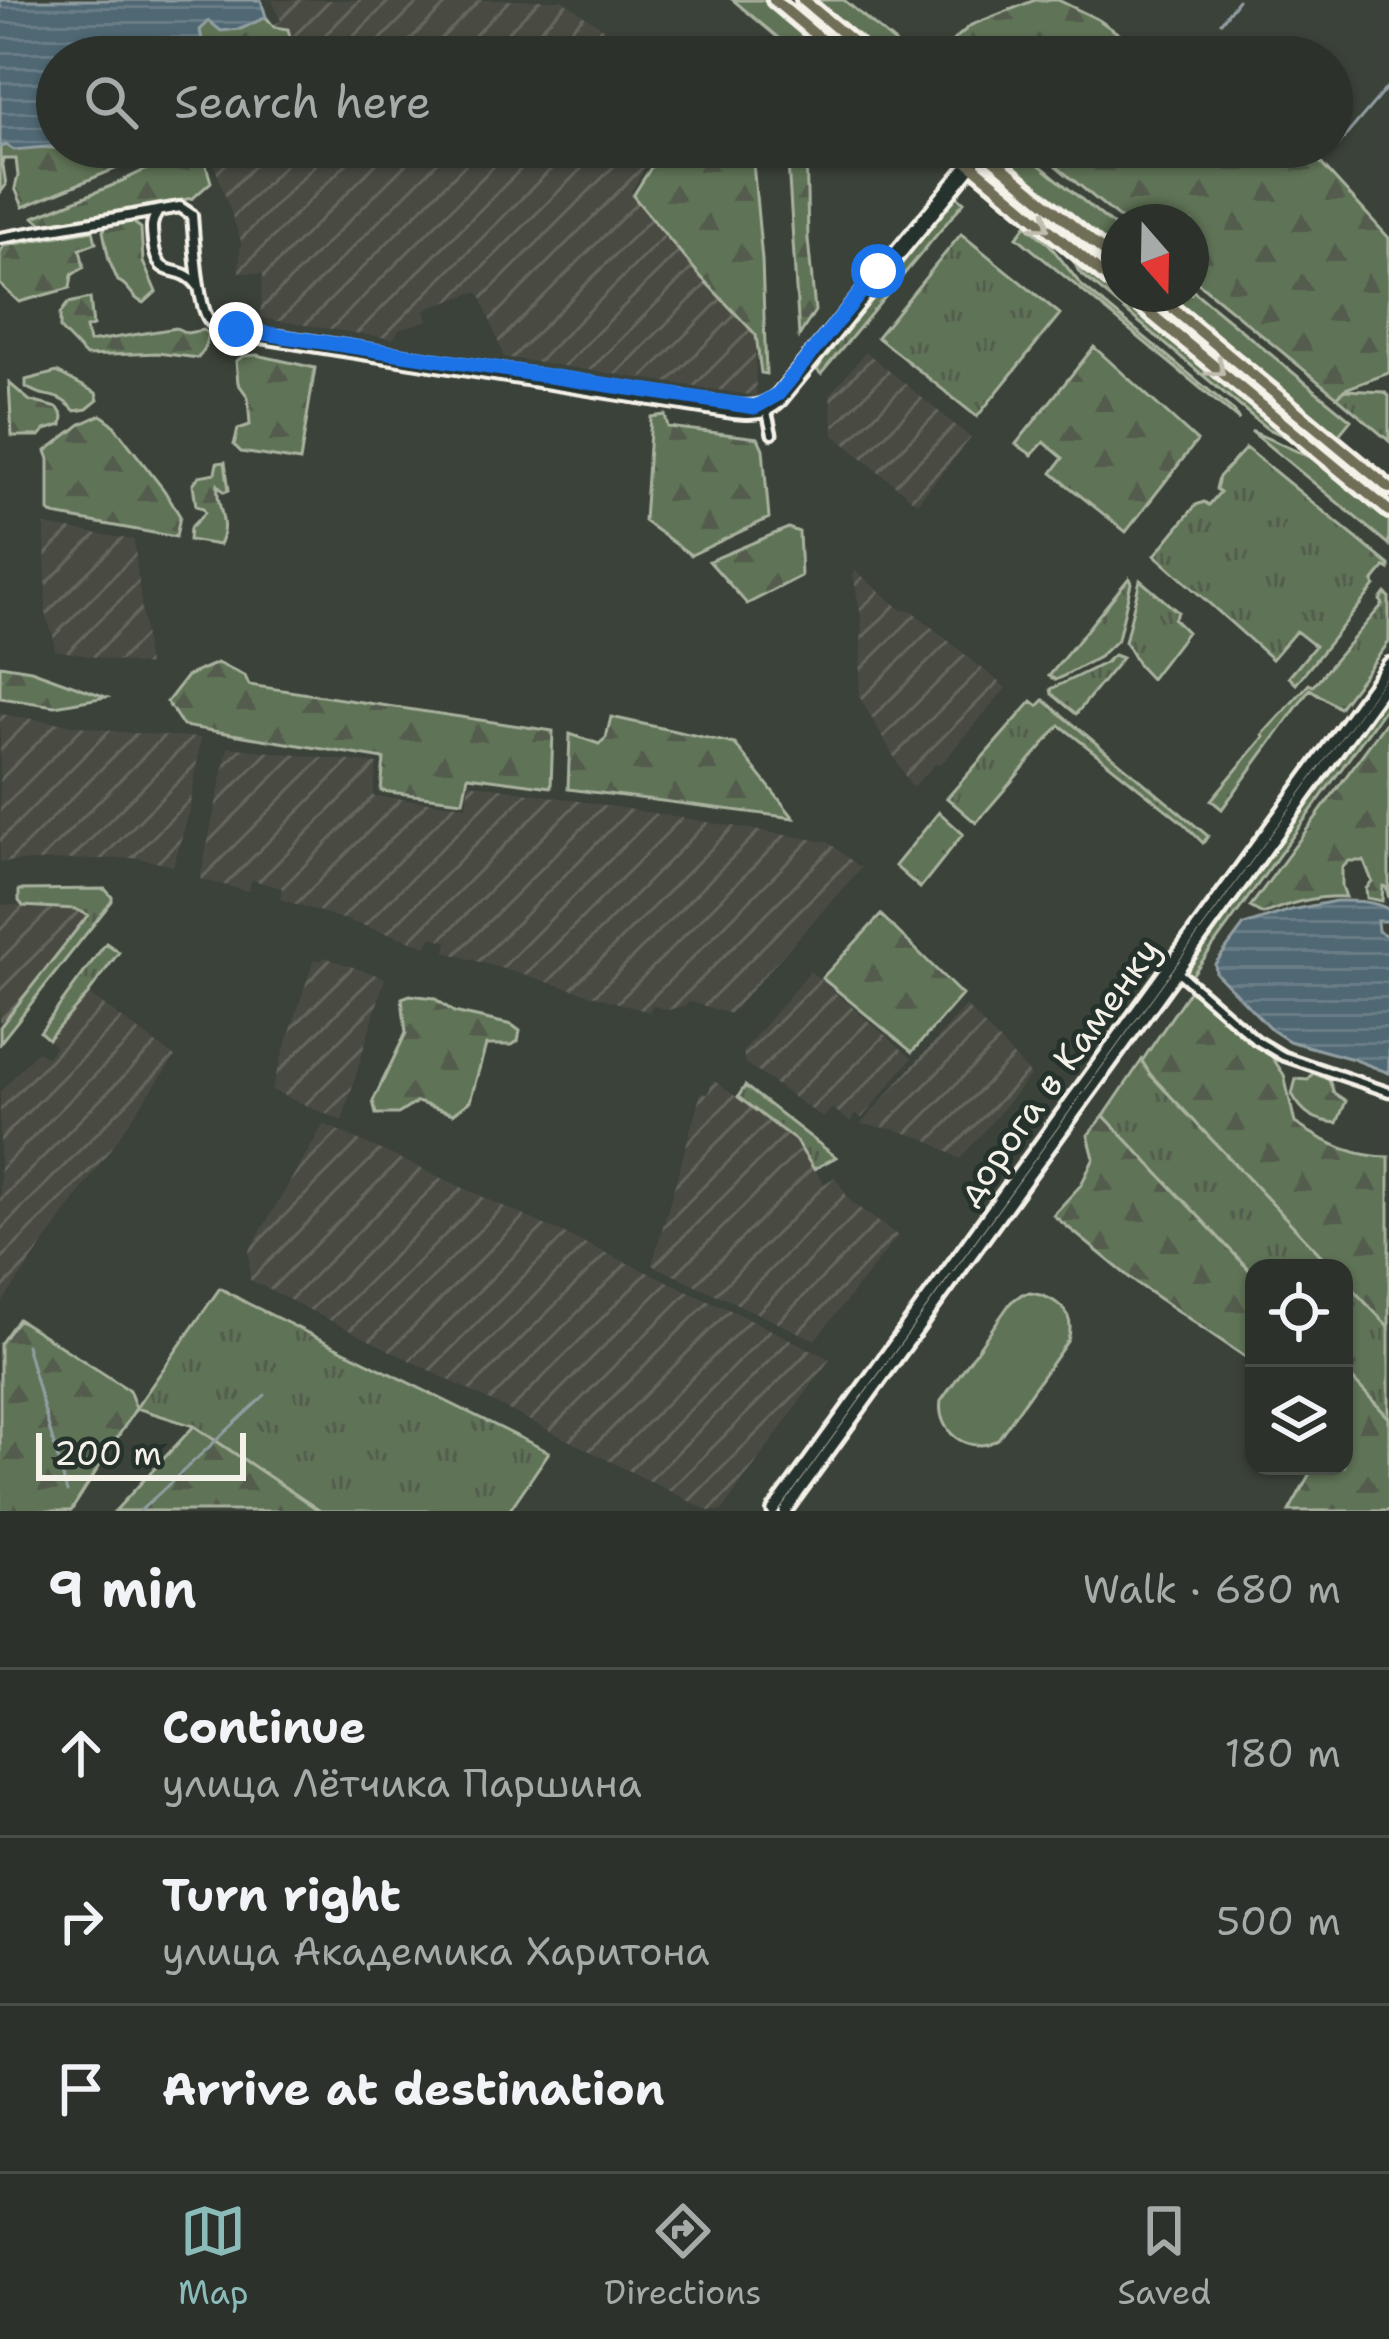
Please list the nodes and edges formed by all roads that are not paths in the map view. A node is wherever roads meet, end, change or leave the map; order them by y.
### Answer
1 (774, 0) edge
2 (803, 0) edge
3 (817, 36) edge
4 (846, 36) edge
5 (967, 168) edge
6 (967, 168) edge
7 (975, 168) edge
8 (1003, 168) edge
9 (158, 212) junction
10 (141, 215) junction
11 (151, 223) junction
12 (0, 238) edge
13 (1101, 249) edge
14 (196, 254) junction
15 (179, 272) junction
16 (1101, 273) edge
17 (198, 286) junction
18 (1148, 312) edge
19 (1178, 312) edge
20 (414, 359) junction
21 (767, 412) junction
22 (772, 434) dead end
23 (1389, 488) edge
24 (1389, 512) edge
25 (1389, 664) edge
26 (1389, 680) edge
27 (1178, 971) junction
28 (1389, 1092) edge
29 (773, 1511) edge
30 (785, 1511) edge

1 - 3 main road
2 - 4 main road
5 - 20 street
6 - 21 street
7 -> 16 main road
8 - 13 main road
9 - 10 street
9 - 11 street
9 - 14 street
10 - 11 street
10 - 12 street
11 - 15 street
14 - 15 street
14 - 17 street
15 - 17 street
17 - 20 street
18 -> 24 main road
19 - 23 main road
20 - 21 street
21 - 22 street
25 - 29 main road, дорога в Каменку
26 - 27 main road, дорога в Каменку
27 - 28 street
27 - 30 main road, дорога в Каменку

